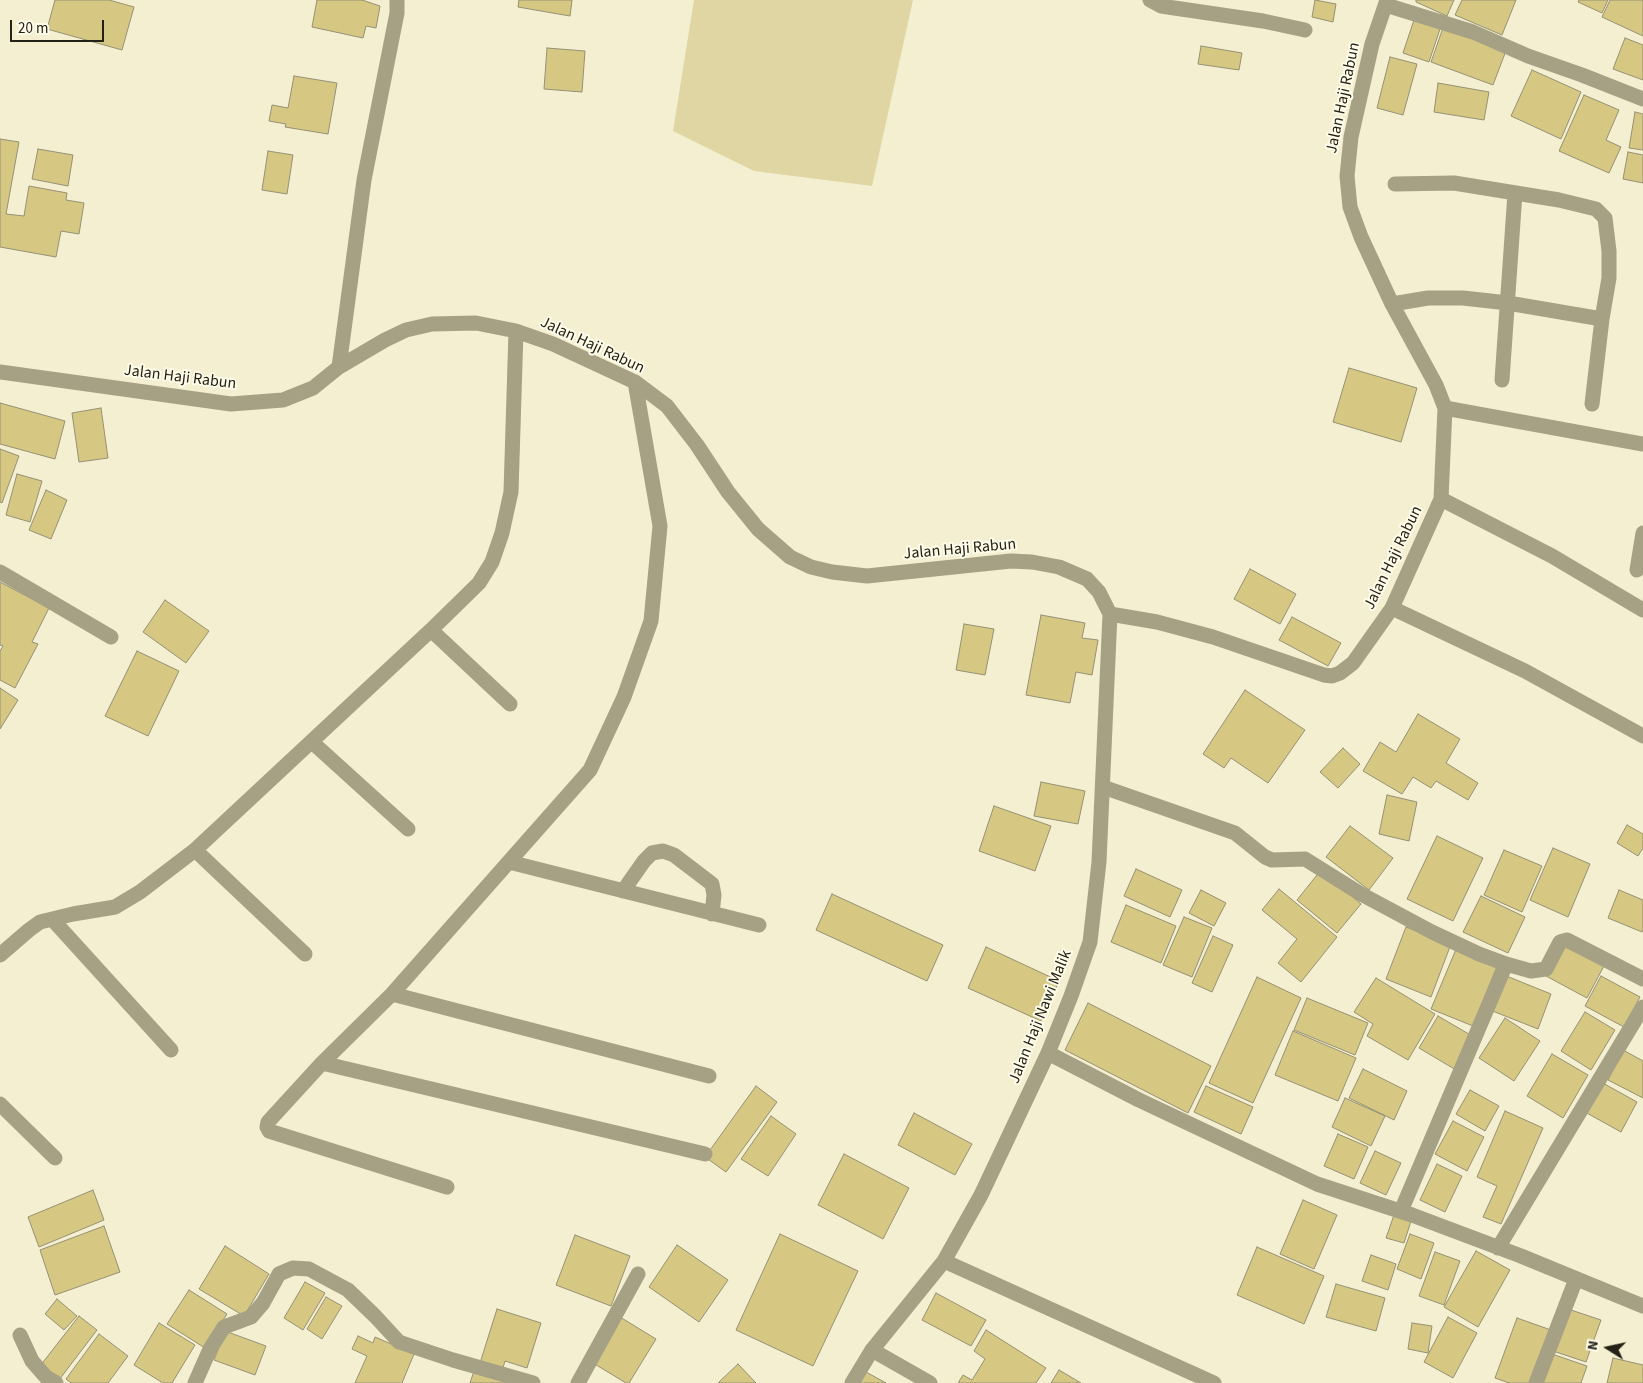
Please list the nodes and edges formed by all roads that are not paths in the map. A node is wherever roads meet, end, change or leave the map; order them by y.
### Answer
1 (397, 0) edge
2 (1150, 0) edge
3 (1386, 2) edge
4 (1305, 30) dead end
5 (1643, 99) edge
6 (1395, 184) dead end
7 (1515, 193) junction
8 (1508, 303) junction
9 (1392, 304) junction
10 (1602, 319) junction
11 (516, 331) junction
12 (339, 367) junction
13 (0, 372) edge
14 (1502, 380) dead end
15 (635, 382) junction
16 (1592, 404) dead end
17 (1445, 408) junction
18 (1643, 444) edge
19 (1441, 499) junction
20 (1643, 533) edge
21 (1637, 570) dead end
22 (0, 572) edge
23 (1392, 608) junction
24 (1643, 610) edge
25 (1110, 614) junction
26 (431, 630) junction
27 (111, 637) dead end
28 (510, 704) dead end
29 (1643, 736) edge
30 (312, 742) junction
31 (1103, 787) junction
32 (408, 829) dead end
33 (196, 850) junction
34 (509, 862) junction
35 (623, 891) junction
36 (712, 914) junction
37 (52, 919) junction
38 (759, 926) dead end
39 (305, 954) dead end
40 (0, 955) edge
41 (1506, 964) junction
42 (1643, 979) edge
43 (392, 994) junction
44 (1643, 1007) edge
45 (171, 1050) dead end
46 (1048, 1053) junction
47 (322, 1063) junction
48 (709, 1076) dead end
49 (0, 1104) edge
50 (705, 1154) dead end
51 (55, 1158) dead end
52 (447, 1187) dead end
53 (1401, 1210) junction
54 (1498, 1248) junction
55 (944, 1261) junction
56 (638, 1274) dead end
57 (1576, 1279) junction
58 (1643, 1306) edge
59 (20, 1335) dead end
60 (872, 1350) junction
61 (56, 1383) edge
62 (195, 1383) edge
63 (533, 1383) edge
64 (578, 1383) edge
65 (852, 1383) edge
66 (930, 1383) edge
67 (1214, 1383) edge
68 (1536, 1383) edge

1 - 12 street
2 - 4 street
3 - 5 street
3 - 9 street, Jalan Haji Rabun
6 - 7 street
7 - 8 street
7 - 10 street
8 - 9 street
8 - 10 street
8 - 14 street
9 - 17 street, Jalan Haji Rabun
10 - 16 street
11 - 12 street, Jalan Haji Rabun
11 - 15 street, Jalan Haji Rabun
11 - 26 street
12 - 13 street, Jalan Haji Rabun
15 - 25 street, Jalan Haji Rabun
15 - 34 street
17 - 18 street
17 - 19 street, Jalan Haji Rabun
19 - 23 street, Jalan Haji Rabun
19 - 24 street
20 - 21 street
22 - 27 street
23 - 25 street, Jalan Haji Rabun
23 - 29 street
25 - 31 street, Jalan Haji Nawi Malik
26 - 28 street
26 - 30 street
30 - 32 street
30 - 33 street
31 - 41 street
31 - 46 street, Jalan Haji Nawi Malik
33 - 37 street
33 - 39 street
34 - 35 street
34 - 43 street
35 - 36 street
35 - 36 street
36 - 38 street
37 - 40 street
37 - 45 street
41 - 42 street
41 - 53 street
43 - 47 street
43 - 48 street
44 - 54 street
46 - 53 street
46 - 55 street, Jalan Haji Nawi Malik
47 - 50 street
47 - 52 street
49 - 51 street
53 - 54 street
54 - 57 street
55 - 60 street, Jalan Haji Nawi Malik
55 - 67 street
56 - 64 street
57 - 58 street
57 - 68 street
59 - 61 street
60 - 65 street, Jalan Haji Nawi Malik
60 - 66 street
62 - 63 street

